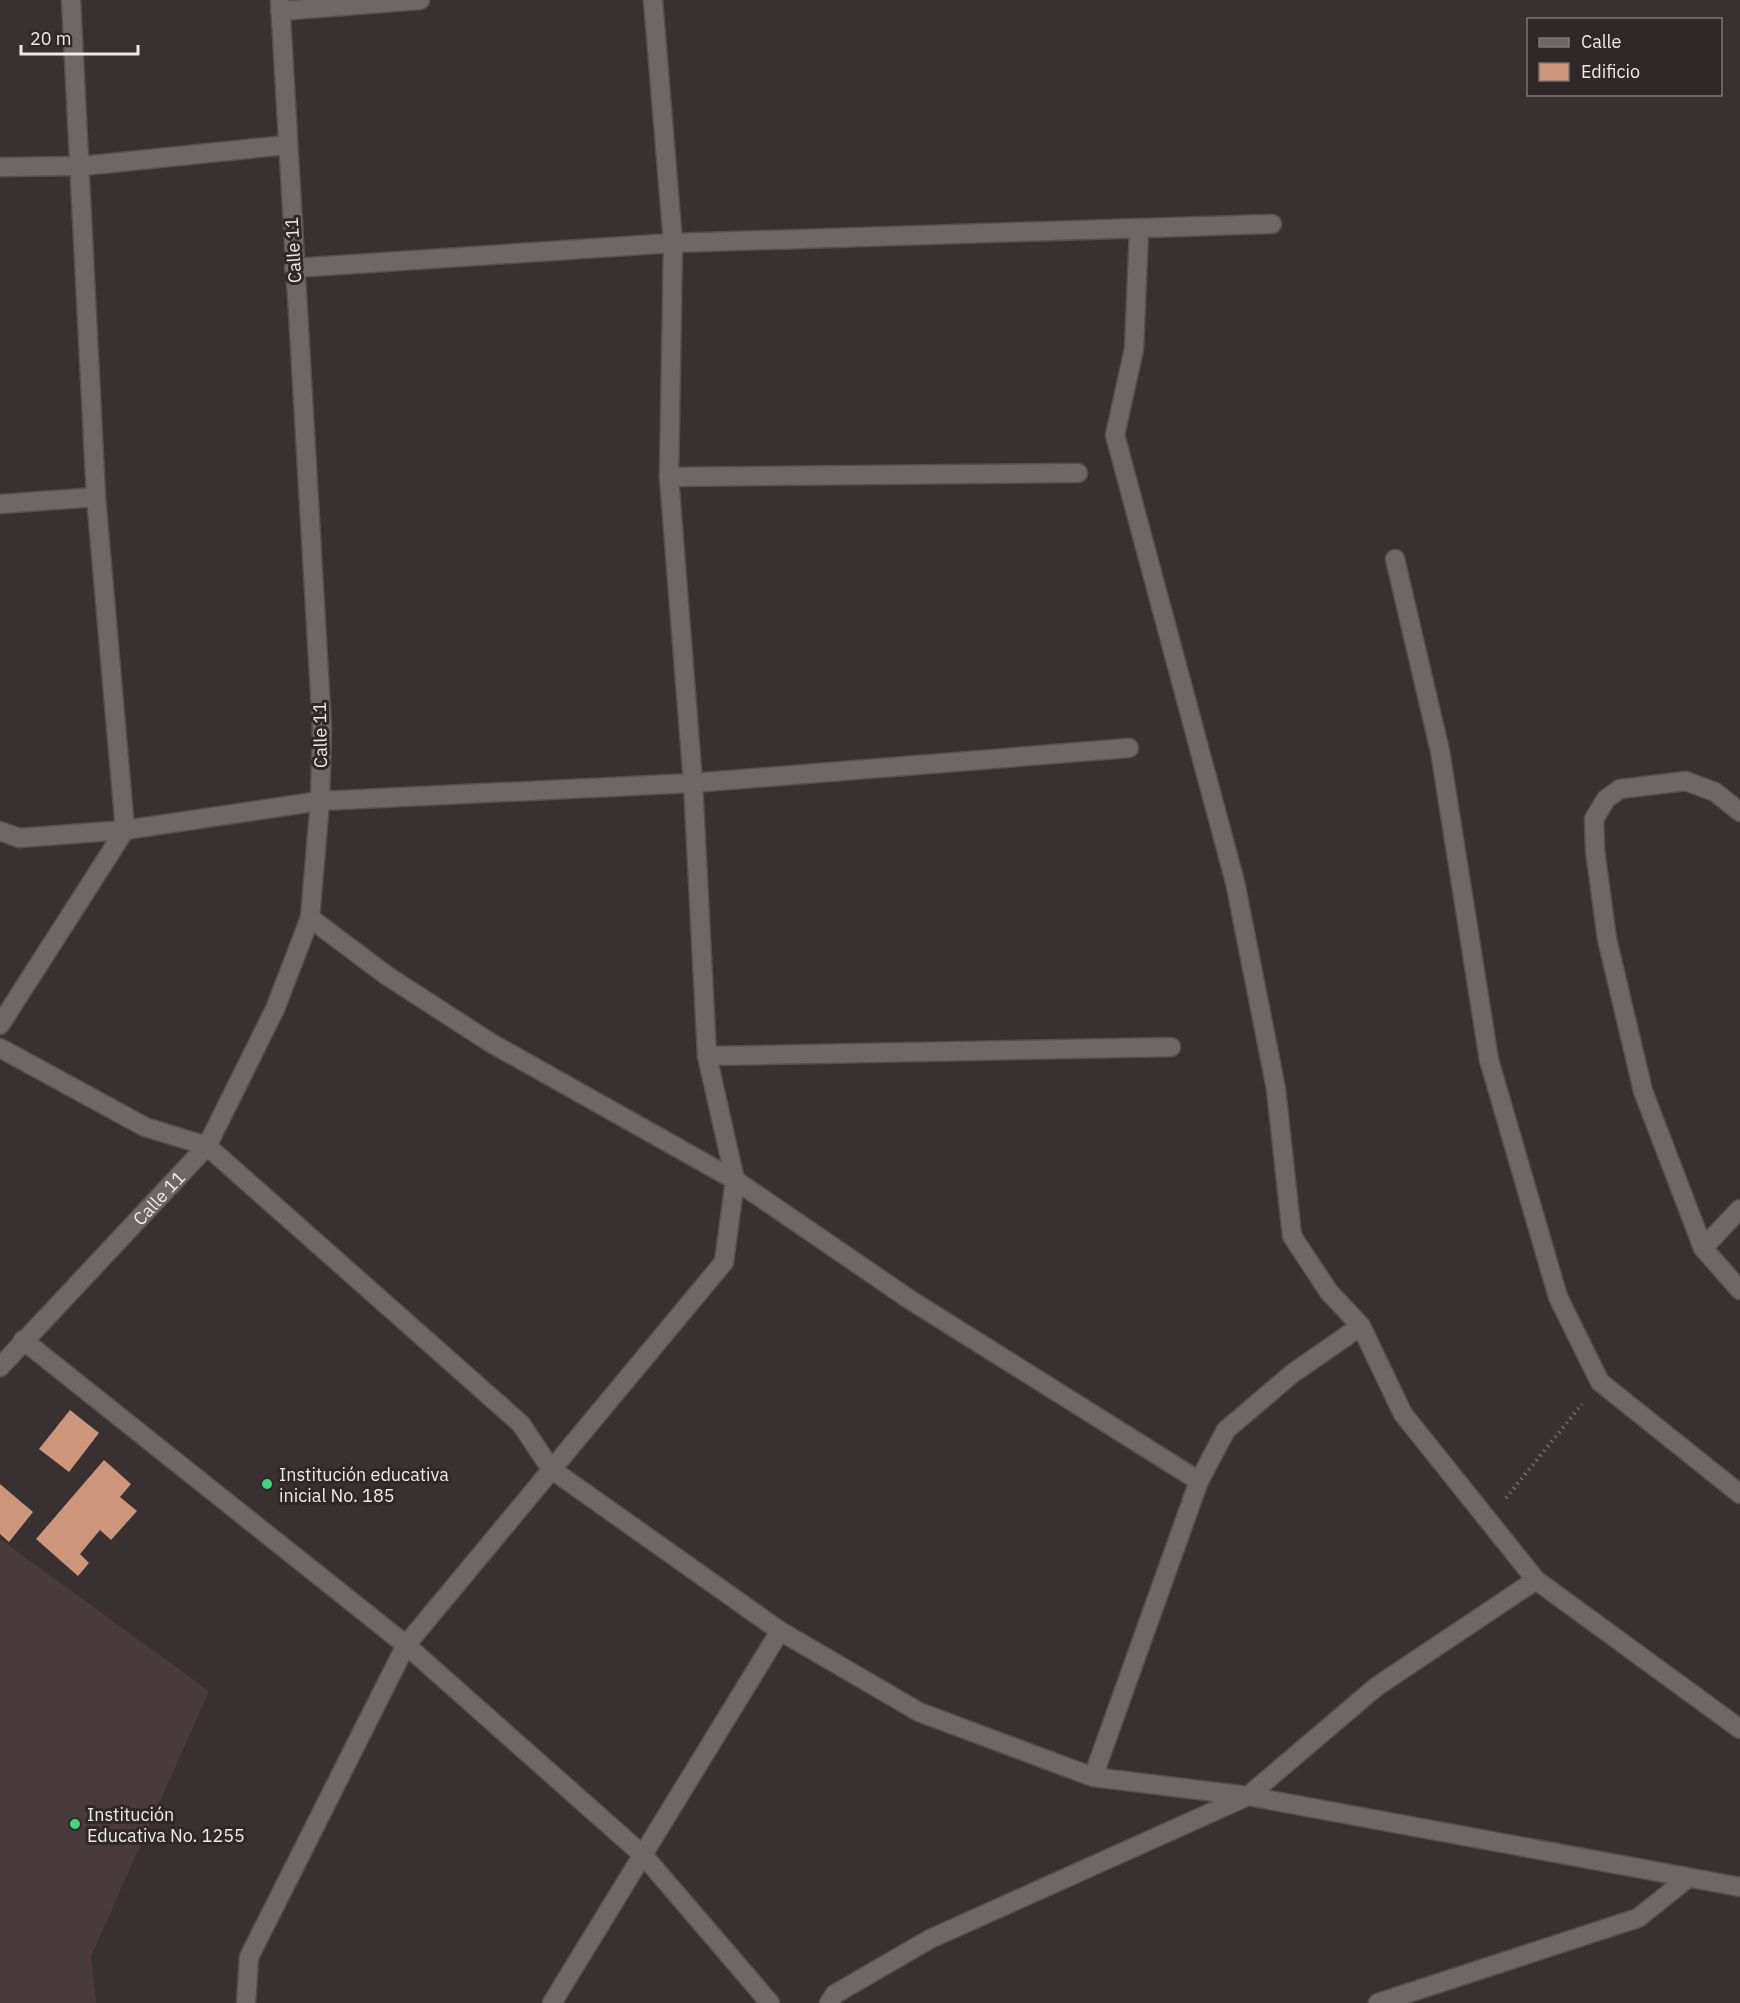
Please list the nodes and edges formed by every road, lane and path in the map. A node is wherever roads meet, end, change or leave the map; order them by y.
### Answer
1 (71, 0) edge
2 (420, 0) edge
3 (653, 0) edge
4 (280, 5) edge
5 (286, 146) junction
6 (81, 166) junction
7 (0, 167) edge
8 (1272, 224) dead end
9 (1139, 230) junction
10 (673, 243) junction
11 (294, 268) junction
12 (1078, 473) dead end
13 (669, 477) junction
14 (96, 497) junction
15 (0, 504) edge
16 (1395, 559) dead end
17 (1129, 748) dead end
18 (693, 783) junction
19 (320, 801) junction
20 (1740, 812) edge
21 (125, 830) junction
22 (0, 831) edge
23 (310, 918) junction
24 (0, 1025) edge
25 (1171, 1047) dead end
26 (0, 1048) edge
27 (707, 1056) junction
28 (207, 1146) junction
29 (735, 1180) junction
30 (1740, 1209) edge
31 (1703, 1248) junction
32 (1740, 1290) edge
33 (1361, 1326) junction
34 (23, 1340) junction
35 (0, 1367) edge
36 (1600, 1382) junction
37 (551, 1469) junction
38 (1199, 1481) junction
39 (1740, 1494) edge
40 (1488, 1520) junction
41 (1536, 1580) junction
42 (780, 1631) junction
43 (406, 1645) junction
44 (1740, 1729) edge
45 (1093, 1777) junction
46 (1248, 1796) junction
47 (644, 1856) junction
48 (1688, 1878) junction
49 (1740, 1887) edge
50 (246, 2003) edge
51 (552, 2003) edge
52 (770, 2003) edge
53 (829, 2003) edge
54 (1378, 2003) edge

1 - 6 street
2 - 4 street
3 - 10 street
4 - 5 street, Calle 11
5 - 6 street
5 - 11 street, Calle 11
6 - 7 street
6 - 14 street
8 - 9 street
9 - 10 street
9 - 33 street
10 - 11 street
10 - 13 street
11 - 19 street, Calle 11
12 - 13 street
13 - 18 street
14 - 15 street
14 - 21 street
16 - 36 street
17 - 18 street
18 - 19 street
18 - 27 street
19 - 21 street
19 - 23 street, Calle 11
20 - 31 street
21 - 22 street
21 - 24 street
23 - 28 street, Calle 11
23 - 29 street
25 - 27 street
26 - 28 street
27 - 29 street
28 - 34 street, Calle 11
28 - 37 street
29 - 37 street
29 - 38 street
30 - 31 street
31 - 32 street
33 - 38 street
33 - 40 street
34 - 35 street, Calle 11
34 - 43 street
36 - 39 street
36 - 40 path
37 - 42 street
37 - 43 street
38 - 45 street
40 - 41 street
41 - 44 street
41 - 46 street
42 - 45 street
42 - 47 street
43 - 47 street
43 - 50 street
45 - 46 street
46 - 48 street
46 - 53 street
47 - 51 street
47 - 52 street
48 - 49 street
48 - 54 street

